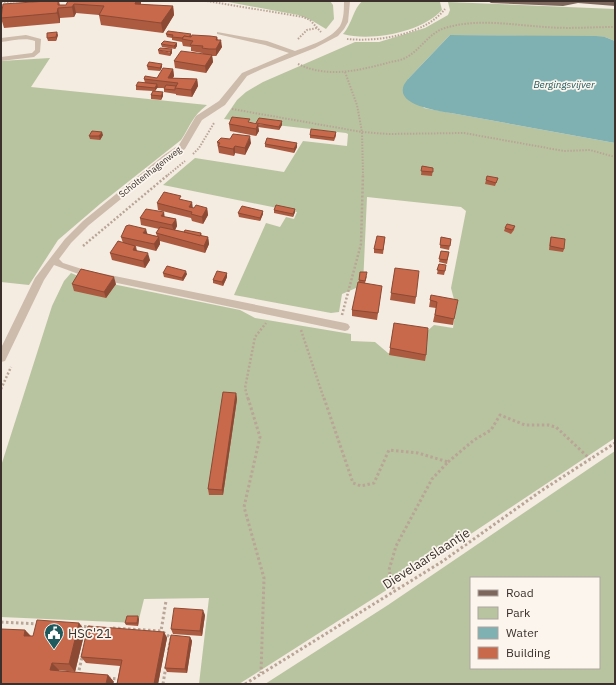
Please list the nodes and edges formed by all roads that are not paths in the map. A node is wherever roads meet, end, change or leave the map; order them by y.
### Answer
1 (347, 1) edge
2 (491, 1) edge
3 (575, 1) edge
4 (615, 4) edge
5 (219, 33) dead end
6 (1, 40) edge
7 (294, 53) junction
8 (1, 59) edge
9 (53, 260) junction
10 (342, 326) road end
11 (5, 342) edge
12 (1, 358) edge

1 - 7 street, Scholtenhagenweg
2 - 3 main road
3 - 4 main road
5 - 7 street
6 - 8 street
7 - 9 street, Scholtenhagenweg
9 - 10 street
9 - 11 street, Scholtenhagenweg
11 - 12 street, Scholtenhagenweg

